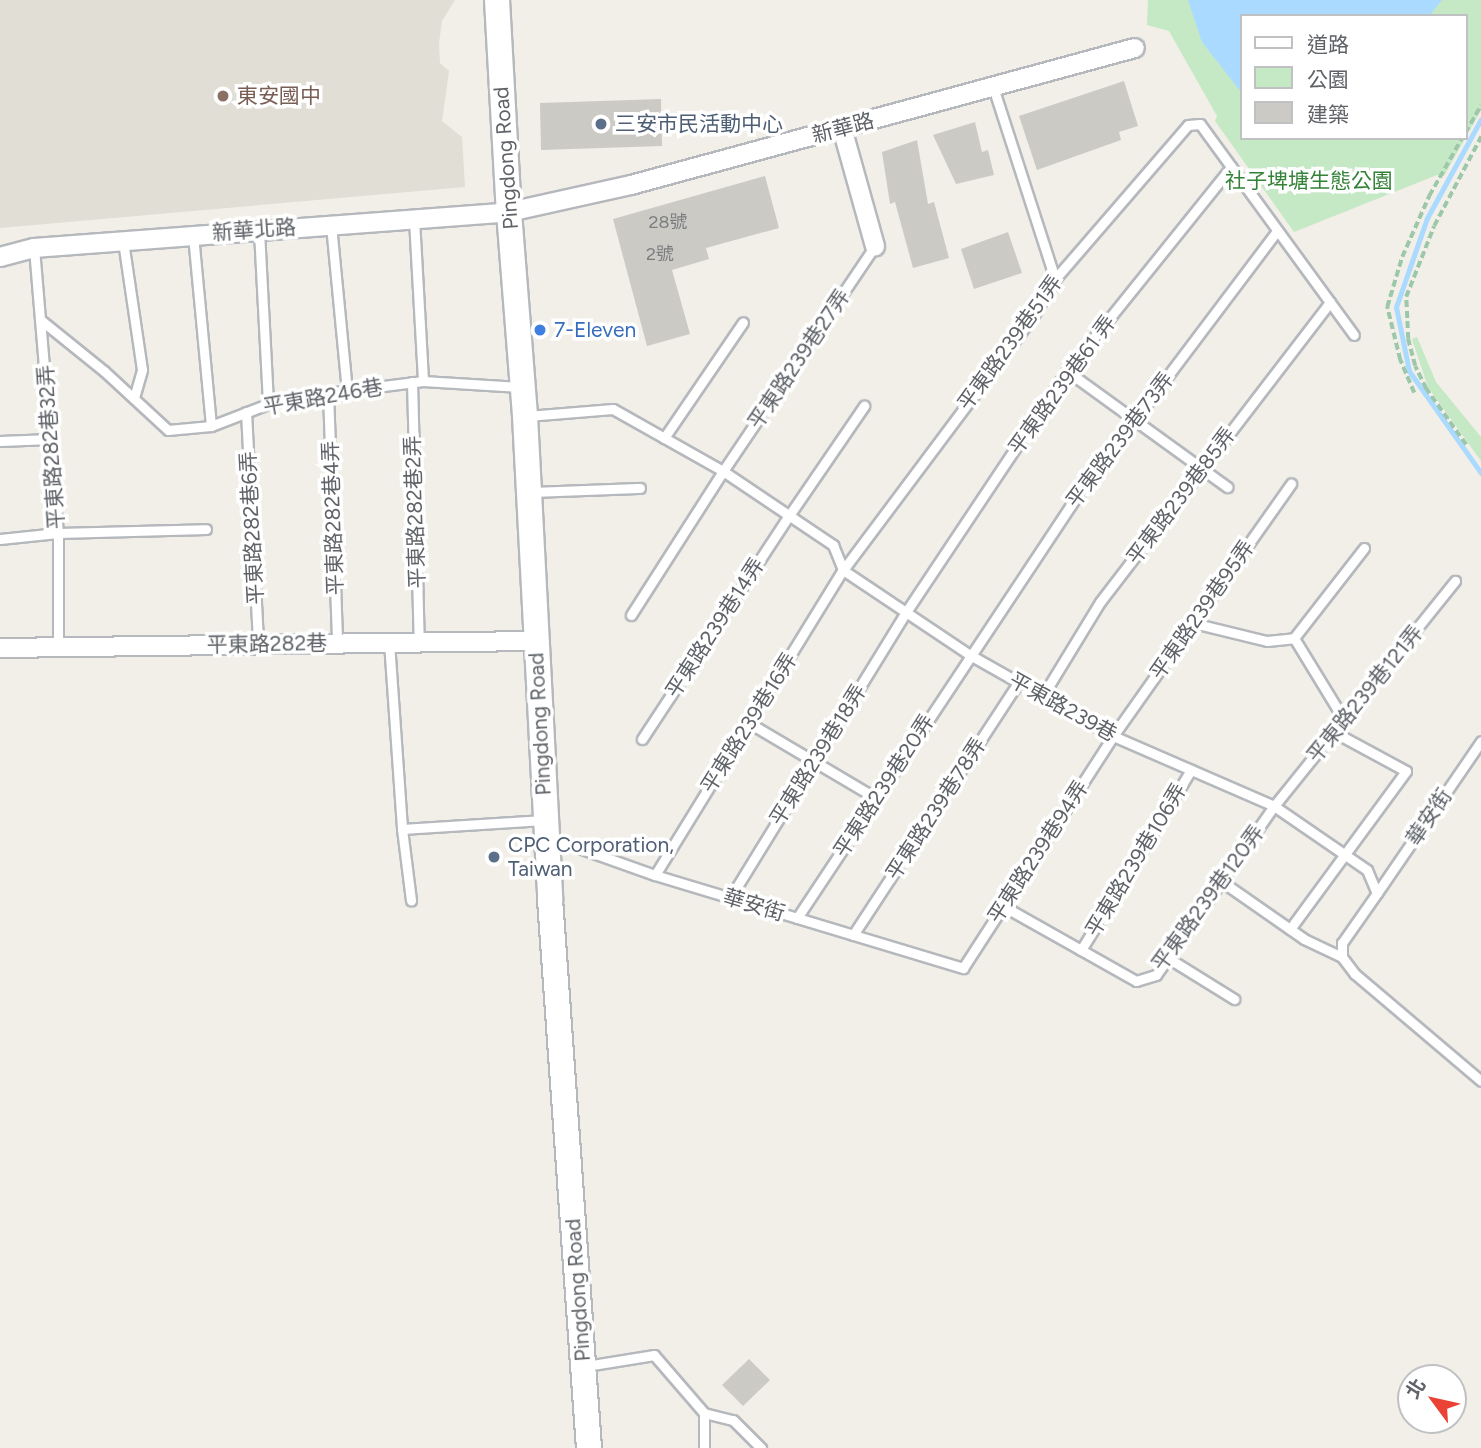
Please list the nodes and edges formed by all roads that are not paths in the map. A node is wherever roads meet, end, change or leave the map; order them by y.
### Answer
1 (497, 0) edge
2 (1135, 48) dead end
3 (993, 87) junction
4 (842, 128) junction
5 (1231, 167) junction
6 (509, 212) junction
7 (414, 219) junction
8 (331, 225) junction
9 (259, 230) junction
10 (1277, 231) junction
11 (193, 235) junction
12 (122, 241) junction
13 (875, 246) joint
14 (34, 248) junction
15 (0, 257) edge
16 (1055, 279) junction
17 (1330, 302) junction
18 (42, 321) junction
19 (743, 322) dead end
20 (1354, 335) dead end
21 (1067, 371) junction
22 (423, 381) junction
23 (412, 382) junction
24 (522, 387) junction
25 (347, 391) junction
26 (328, 393) junction
27 (134, 398) junction
28 (268, 404) junction
29 (864, 407) dead end
30 (246, 412) junction
31 (525, 416) junction
32 (1134, 421) junction
33 (211, 426) junction
34 (664, 438) junction
35 (51, 439) junction
36 (0, 441) edge
37 (1202, 469) junction
38 (723, 471) junction
39 (1291, 484) dead end
40 (1227, 487) dead end
41 (640, 488) dead end
42 (528, 492) junction
43 (788, 517) junction
44 (206, 529) dead end
45 (58, 533) junction
46 (0, 539) edge
47 (1364, 548) dead end
48 (843, 570) junction
49 (1455, 581) dead end
50 (906, 612) junction
51 (631, 615) dead end
52 (1193, 623) junction
53 (1293, 638) junction
54 (534, 641) junction
55 (389, 642) junction
56 (419, 642) junction
57 (337, 643) junction
58 (258, 644) junction
59 (58, 646) junction
60 (0, 648) edge
61 (970, 655) junction
62 (1018, 683) junction
63 (1042, 696) junction
64 (1344, 720) junction
65 (750, 723) junction
66 (1334, 732) junction
67 (1113, 736) junction
68 (642, 739) dead end
69 (1481, 741) edge
70 (815, 760) junction
71 (1191, 770) junction
72 (876, 798) junction
73 (1274, 806) junction
74 (546, 828) junction
75 (402, 829) junction
76 (1345, 855) junction
77 (655, 875) junction
78 (1222, 881) junction
79 (1377, 893) junction
80 (730, 898) junction
81 (411, 900) dead end
82 (1003, 906) junction
83 (797, 918) junction
84 (1290, 929) junction
85 (853, 935) junction
86 (1081, 950) junction
87 (1342, 957) junction
88 (1168, 958) junction
89 (963, 968) joint
90 (1234, 999) dead end
91 (1481, 1081) edge
92 (584, 1367) junction
93 (705, 1413) junction
94 (589, 1448) edge
95 (704, 1448) edge
96 (761, 1448) edge

1 - 6 street, Pingdong Road
2 - 3 street, 新華路
3 - 4 street, 新華路
3 - 16 lane
4 - 6 street, 新華路
4 - 13 street
5 - 10 lane
5 - 16 lane, 平東路239巷51弄
5 - 21 lane, 平東路239巷61 弄
6 - 7 street, 新華北路
6 - 24 street, Pingdong Road
7 - 8 street, 新華北路
7 - 22 lane
8 - 9 street, 新華北路
8 - 25 lane
9 - 11 street, 新華北路
9 - 28 lane
10 - 17 lane
10 - 32 lane, 平東路239巷73弄
11 - 12 street, 新華北路
11 - 33 lane
12 - 14 street, 新華北路
12 - 27 lane
13 - 38 lane, 平東路239巷27弄
14 - 15 street, 新華北路
14 - 18 lane, 平東路282巷32弄
16 - 48 lane, 平東路239巷51弄
17 - 20 lane
17 - 37 lane, 平東路239巷85弄
18 - 27 lane, 平東路246巷
18 - 35 lane, 平東路282巷32弄
19 - 34 lane
21 - 32 lane
21 - 50 lane, 平東路239巷61 弄
22 - 23 lane, 平東路246巷
22 - 24 lane, 平東路246巷
23 - 25 lane, 平東路246巷
23 - 56 lane, 平東路282巷2弄
24 - 31 street, Pingdong Road
25 - 26 lane, 平東路246巷
26 - 28 lane, 平東路246巷
26 - 57 lane, 平東路282巷4弄
27 - 33 lane, 平東路246巷
28 - 30 lane, 平東路246巷
29 - 43 lane, 平東路239巷14弄
30 - 33 lane, 平東路246巷
30 - 58 lane, 平東路282巷6弄
31 - 34 lane, 平東路239巷
31 - 42 street, Pingdong Road
32 - 37 lane
32 - 61 lane, 平東路239巷73弄
34 - 38 lane, 平東路239巷
35 - 36 lane
35 - 45 lane, 平東路282巷32弄
37 - 40 lane
37 - 63 lane, 平東路239巷85弄
38 - 43 lane, 平東路239巷
38 - 51 lane, 平東路239巷27弄
39 - 52 lane, 平東路239巷95弄
41 - 42 lane
42 - 54 street, Pingdong Road
43 - 48 lane, 平東路239巷
43 - 68 lane, 平東路239巷14弄
44 - 45 lane
45 - 46 lane
45 - 59 lane, 平東路282巷32弄
47 - 53 lane
48 - 50 lane, 平東路239巷
48 - 65 lane, 平東路239巷16弄
49 - 64 lane, 平東路239巷121弄
50 - 61 lane, 平東路239巷
50 - 70 lane, 平東路239巷18弄
52 - 53 lane
52 - 67 lane, 平東路239巷95弄
53 - 64 lane
54 - 56 street, 平東路282巷
54 - 74 street, Pingdong Road
55 - 56 street, 平東路282巷
55 - 57 street, 平東路282巷
55 - 75 lane
57 - 58 street, 平東路282巷
58 - 59 street, 平東路282巷
59 - 60 street, 平東路282巷
61 - 62 lane, 平東路239巷
61 - 72 lane, 平東路239巷20弄
62 - 63 lane, 平東路239巷
62 - 85 lane, 平東路239巷78弄
63 - 67 lane, 平東路239巷
64 - 66 lane, 平東路239巷121弄
65 - 70 lane
65 - 77 lane, 平東路239巷16弄
66 - 73 lane, 平東路239巷121弄
66 - 76 lane
67 - 71 lane, 平東路239巷
67 - 82 lane, 平東路239巷94弄
69 - 79 lane, 華安街
70 - 72 lane
70 - 80 lane, 平東路239巷18弄
71 - 73 lane, 平東路239巷
71 - 86 lane, 平東路239巷106弄
72 - 83 lane, 平東路239巷20弄
73 - 76 lane, 平東路239巷
73 - 78 lane, 平東路239巷120弄
74 - 75 lane
74 - 77 lane, 華安街
74 - 92 street, Pingdong Road
75 - 81 lane
76 - 79 lane, 平東路239巷
76 - 84 lane
77 - 80 lane, 華安街
78 - 84 lane
78 - 88 lane, 平東路239巷120弄
79 - 87 lane
80 - 83 lane, 華安街
82 - 86 lane
82 - 89 lane, 平東路239巷94弄
83 - 85 lane, 華安街
84 - 87 lane
85 - 89 lane, 華安街
86 - 88 lane, 平東路239巷120弄
87 - 91 lane
88 - 90 lane
92 - 93 lane
92 - 94 street, Pingdong Road
93 - 95 lane
93 - 96 lane

